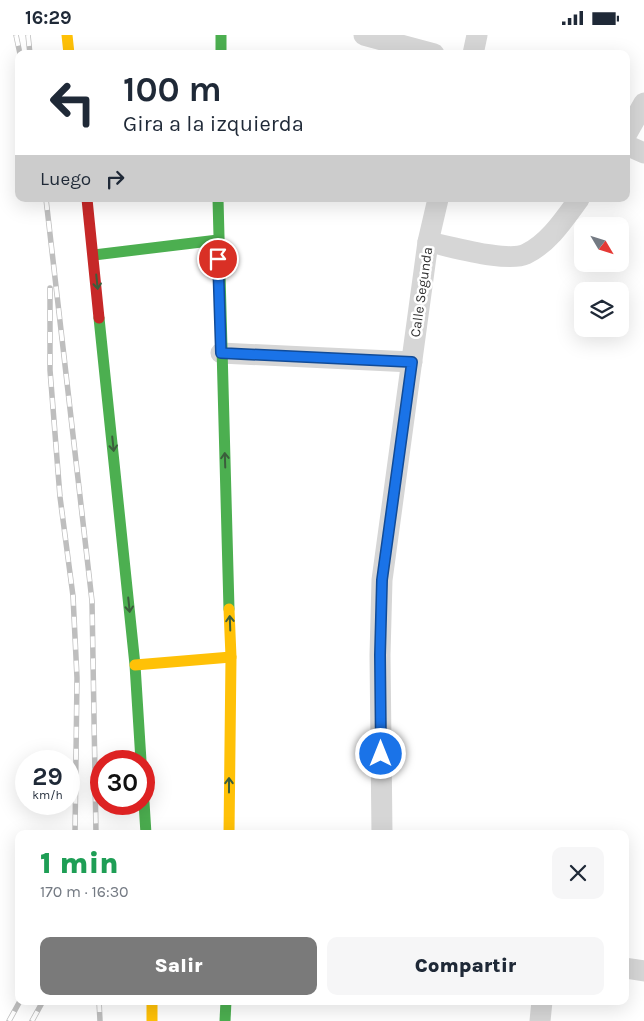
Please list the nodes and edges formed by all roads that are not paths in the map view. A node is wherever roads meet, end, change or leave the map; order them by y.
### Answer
1 (67, 35) edge
2 (221, 35) edge
3 (364, 35) edge
4 (477, 35) edge
5 (69, 50) edge
6 (221, 50) edge
7 (419, 50) edge
8 (474, 50) edge
9 (644, 103) edge
10 (630, 128) edge
11 (630, 147) edge
12 (644, 153) edge
13 (87, 202) edge
14 (218, 202) edge
15 (437, 202) edge
16 (577, 202) edge
17 (218, 240) junction
18 (428, 242) junction
19 (94, 255) junction
20 (221, 353) junction
21 (412, 362) junction
22 (231, 657) junction
23 (135, 665) junction
24 (140, 750) edge
25 (145, 815) edge
26 (146, 830) edge
27 (229, 830) edge
28 (382, 830) edge
29 (629, 969) edge
30 (644, 971) edge
31 (152, 1005) edge
32 (226, 1005) edge
33 (542, 1005) edge
34 (152, 1021) edge
35 (225, 1021) edge
36 (540, 1021) edge

1 - 5 main road
2 - 6 main road
3 - 7 street
4 - 8 street
9 - 10 street
11 - 12 street
13 - 19 main road
14 - 17 main road
15 - 18 street, Calle Segunda
16 - 18 street
17 - 19 main road
17 - 20 main road
18 - 21 street, Calle Segunda
19 -> 23 main road
20 - 21 street
22 -> 20 main road
21 - 28 street, Calle Segunda
22 - 23 main road
27 -> 22 main road
23 - 24 main road
25 - 26 main road
29 - 30 street
31 - 34 main road
32 - 35 main road
33 - 36 street

